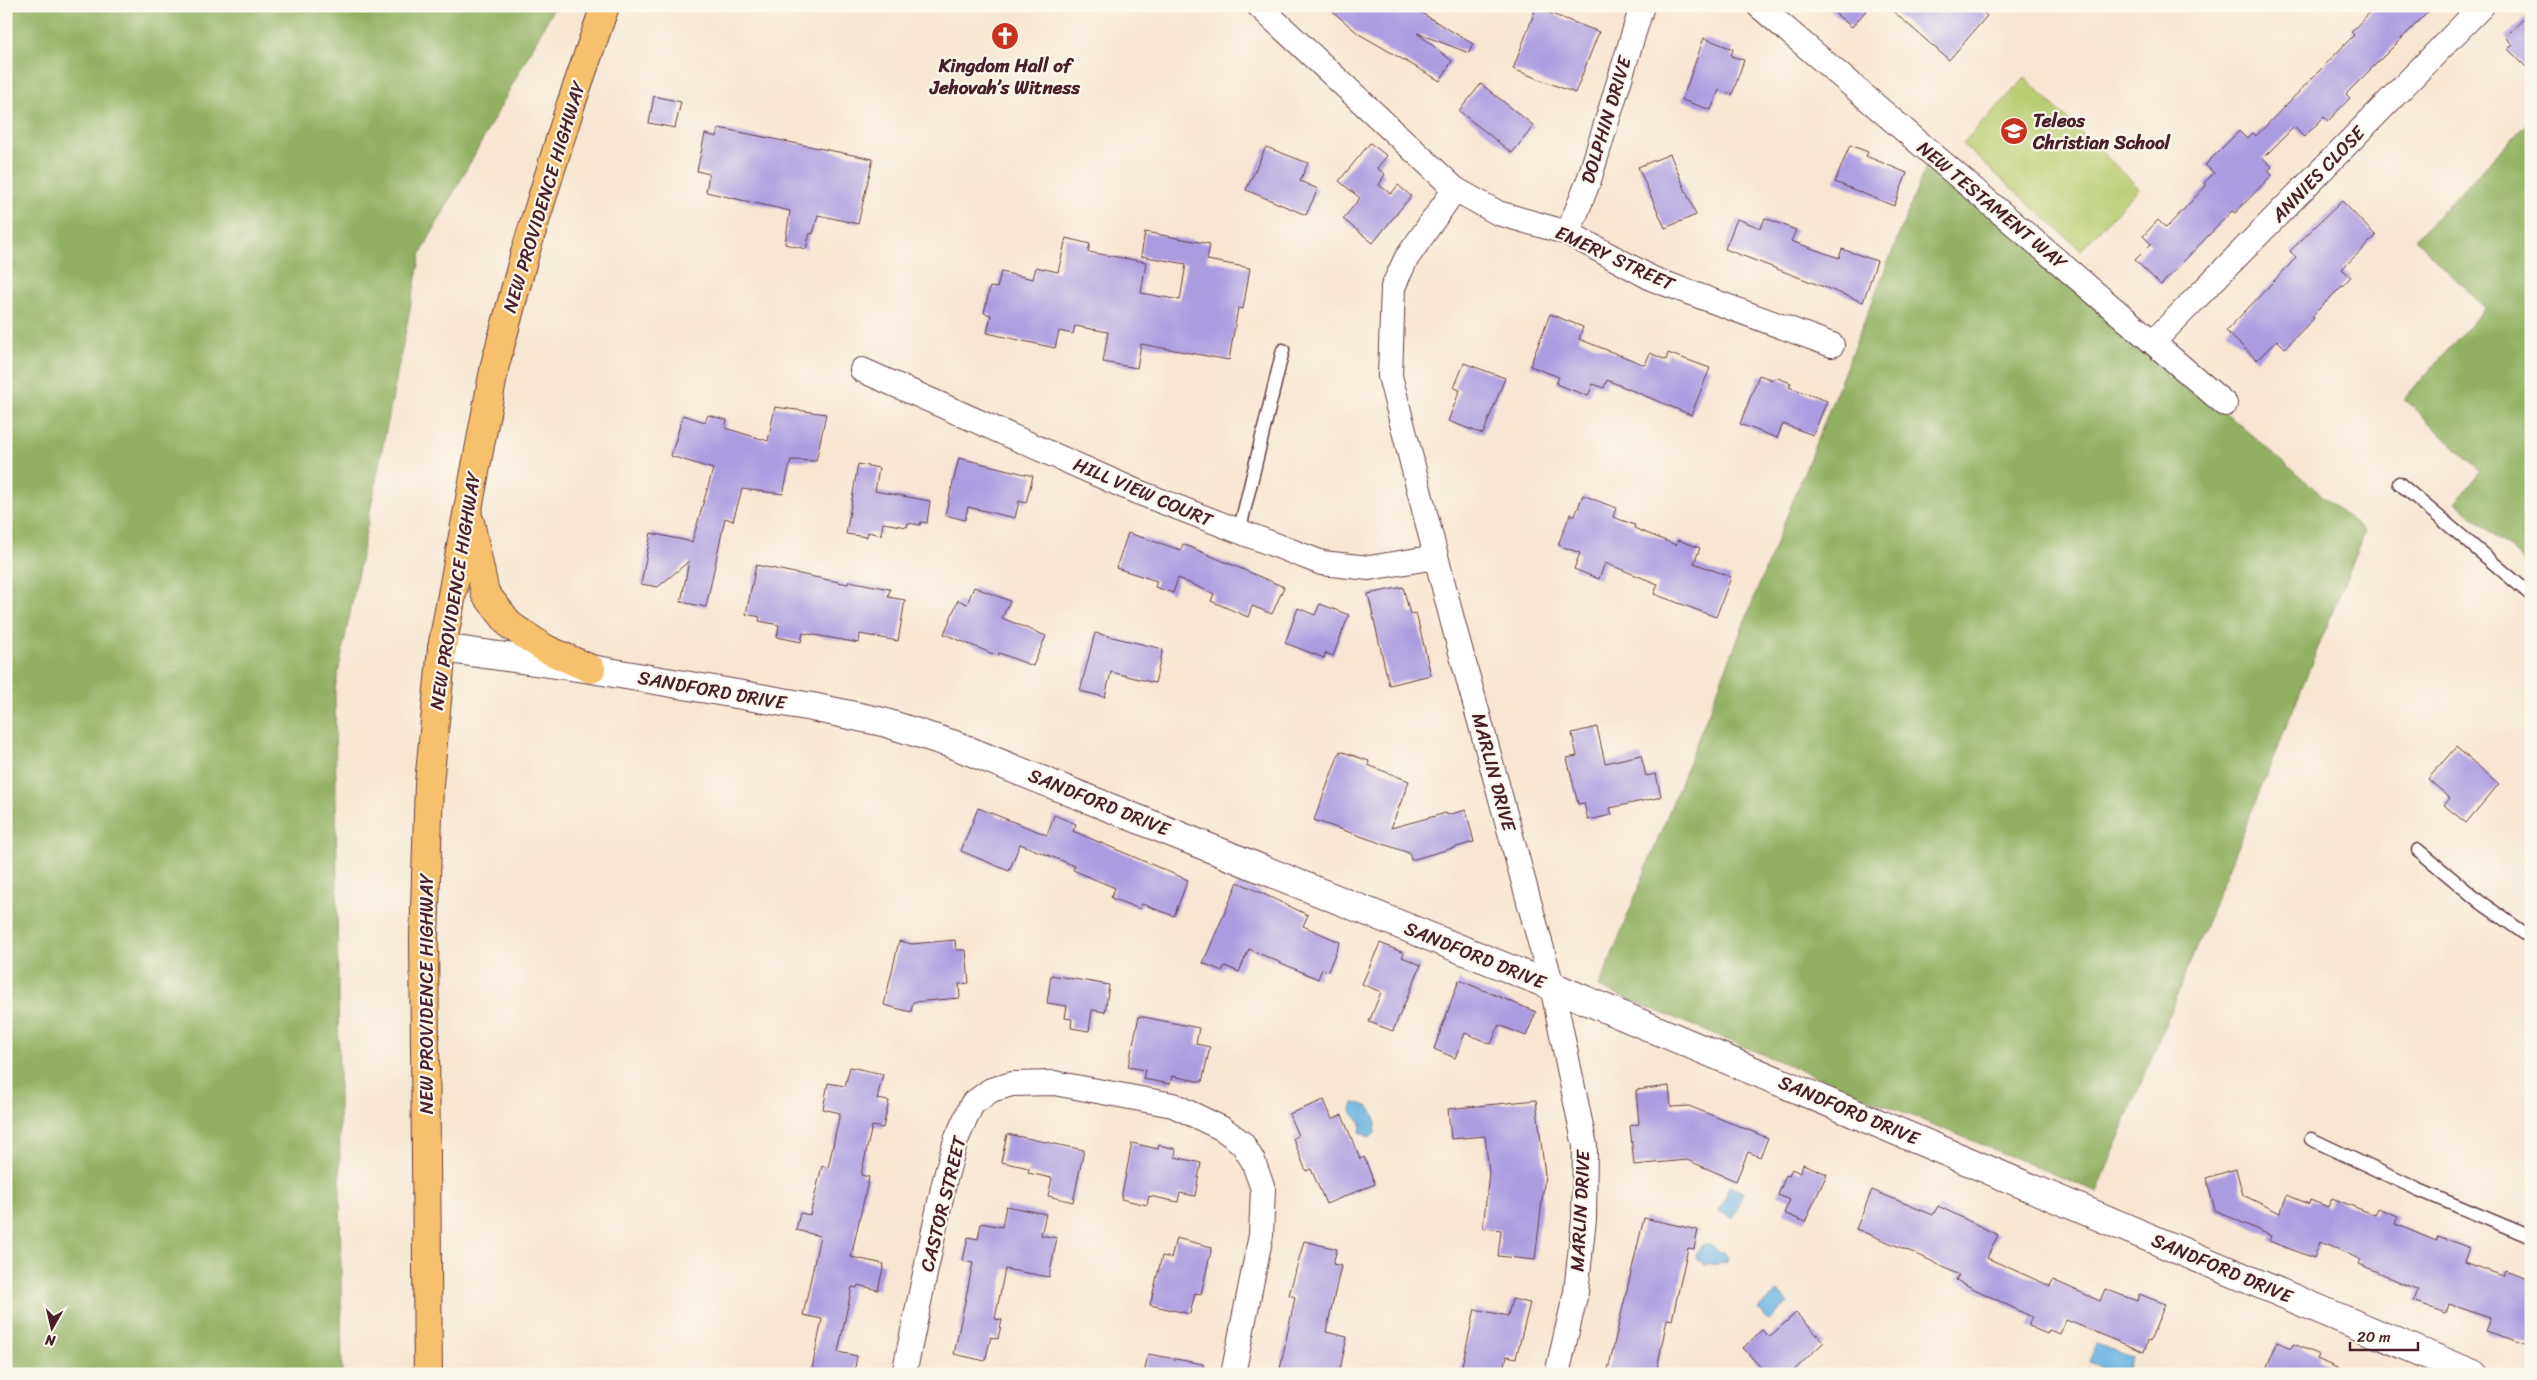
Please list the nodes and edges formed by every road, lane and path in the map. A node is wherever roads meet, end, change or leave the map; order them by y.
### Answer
1 (605, 6) edge
2 (1260, 6) edge
3 (1642, 6) edge
4 (1759, 6) edge
5 (2482, 6) edge
6 (1455, 189) junction
7 (1568, 232) junction
8 (2153, 342) junction
9 (1832, 345) dead end
10 (1282, 350) dead end
11 (862, 370) dead end
12 (2225, 404) dead end
13 (2399, 483) dead end
14 (467, 508) junction
15 (1239, 532) junction
16 (1436, 557) junction
17 (2531, 595) edge
18 (442, 648) junction
19 (591, 669) junction
20 (2418, 850) dead end
21 (2531, 938) edge
22 (1552, 986) junction
23 (2311, 1139) dead end
24 (2531, 1237) edge
25 (428, 1374) edge
26 (904, 1374) edge
27 (1233, 1374) edge
28 (1557, 1374) edge
29 (2473, 1374) edge

1 - 14 highway, NEW PROVIDENCE HIGHWAY
2 - 6 street, EMERY STREET
3 - 7 street, DOLPHIN DRIVE
4 - 8 street, NEW TESTAMENT WAY
5 - 8 street, ANNIES CLOSE
6 - 7 street, EMERY STREET
6 - 16 street, MARLIN DRIVE
7 - 9 street, EMERY STREET
8 - 12 street, NEW TESTAMENT WAY
10 - 15 lane
11 - 15 street, HILL VIEW COURT
13 - 17 lane
14 - 18 highway, NEW PROVIDENCE HIGHWAY
14 - 19 highway
15 - 16 street, HILL VIEW COURT
16 - 22 street, MARLIN DRIVE
18 - 19 street, SANDFORD DRIVE
18 - 25 highway, NEW PROVIDENCE HIGHWAY
19 - 22 street, SANDFORD DRIVE
20 - 21 lane
22 - 28 street, MARLIN DRIVE
22 - 29 street, SANDFORD DRIVE
23 - 24 lane
26 - 27 street, CASTOR STREET

